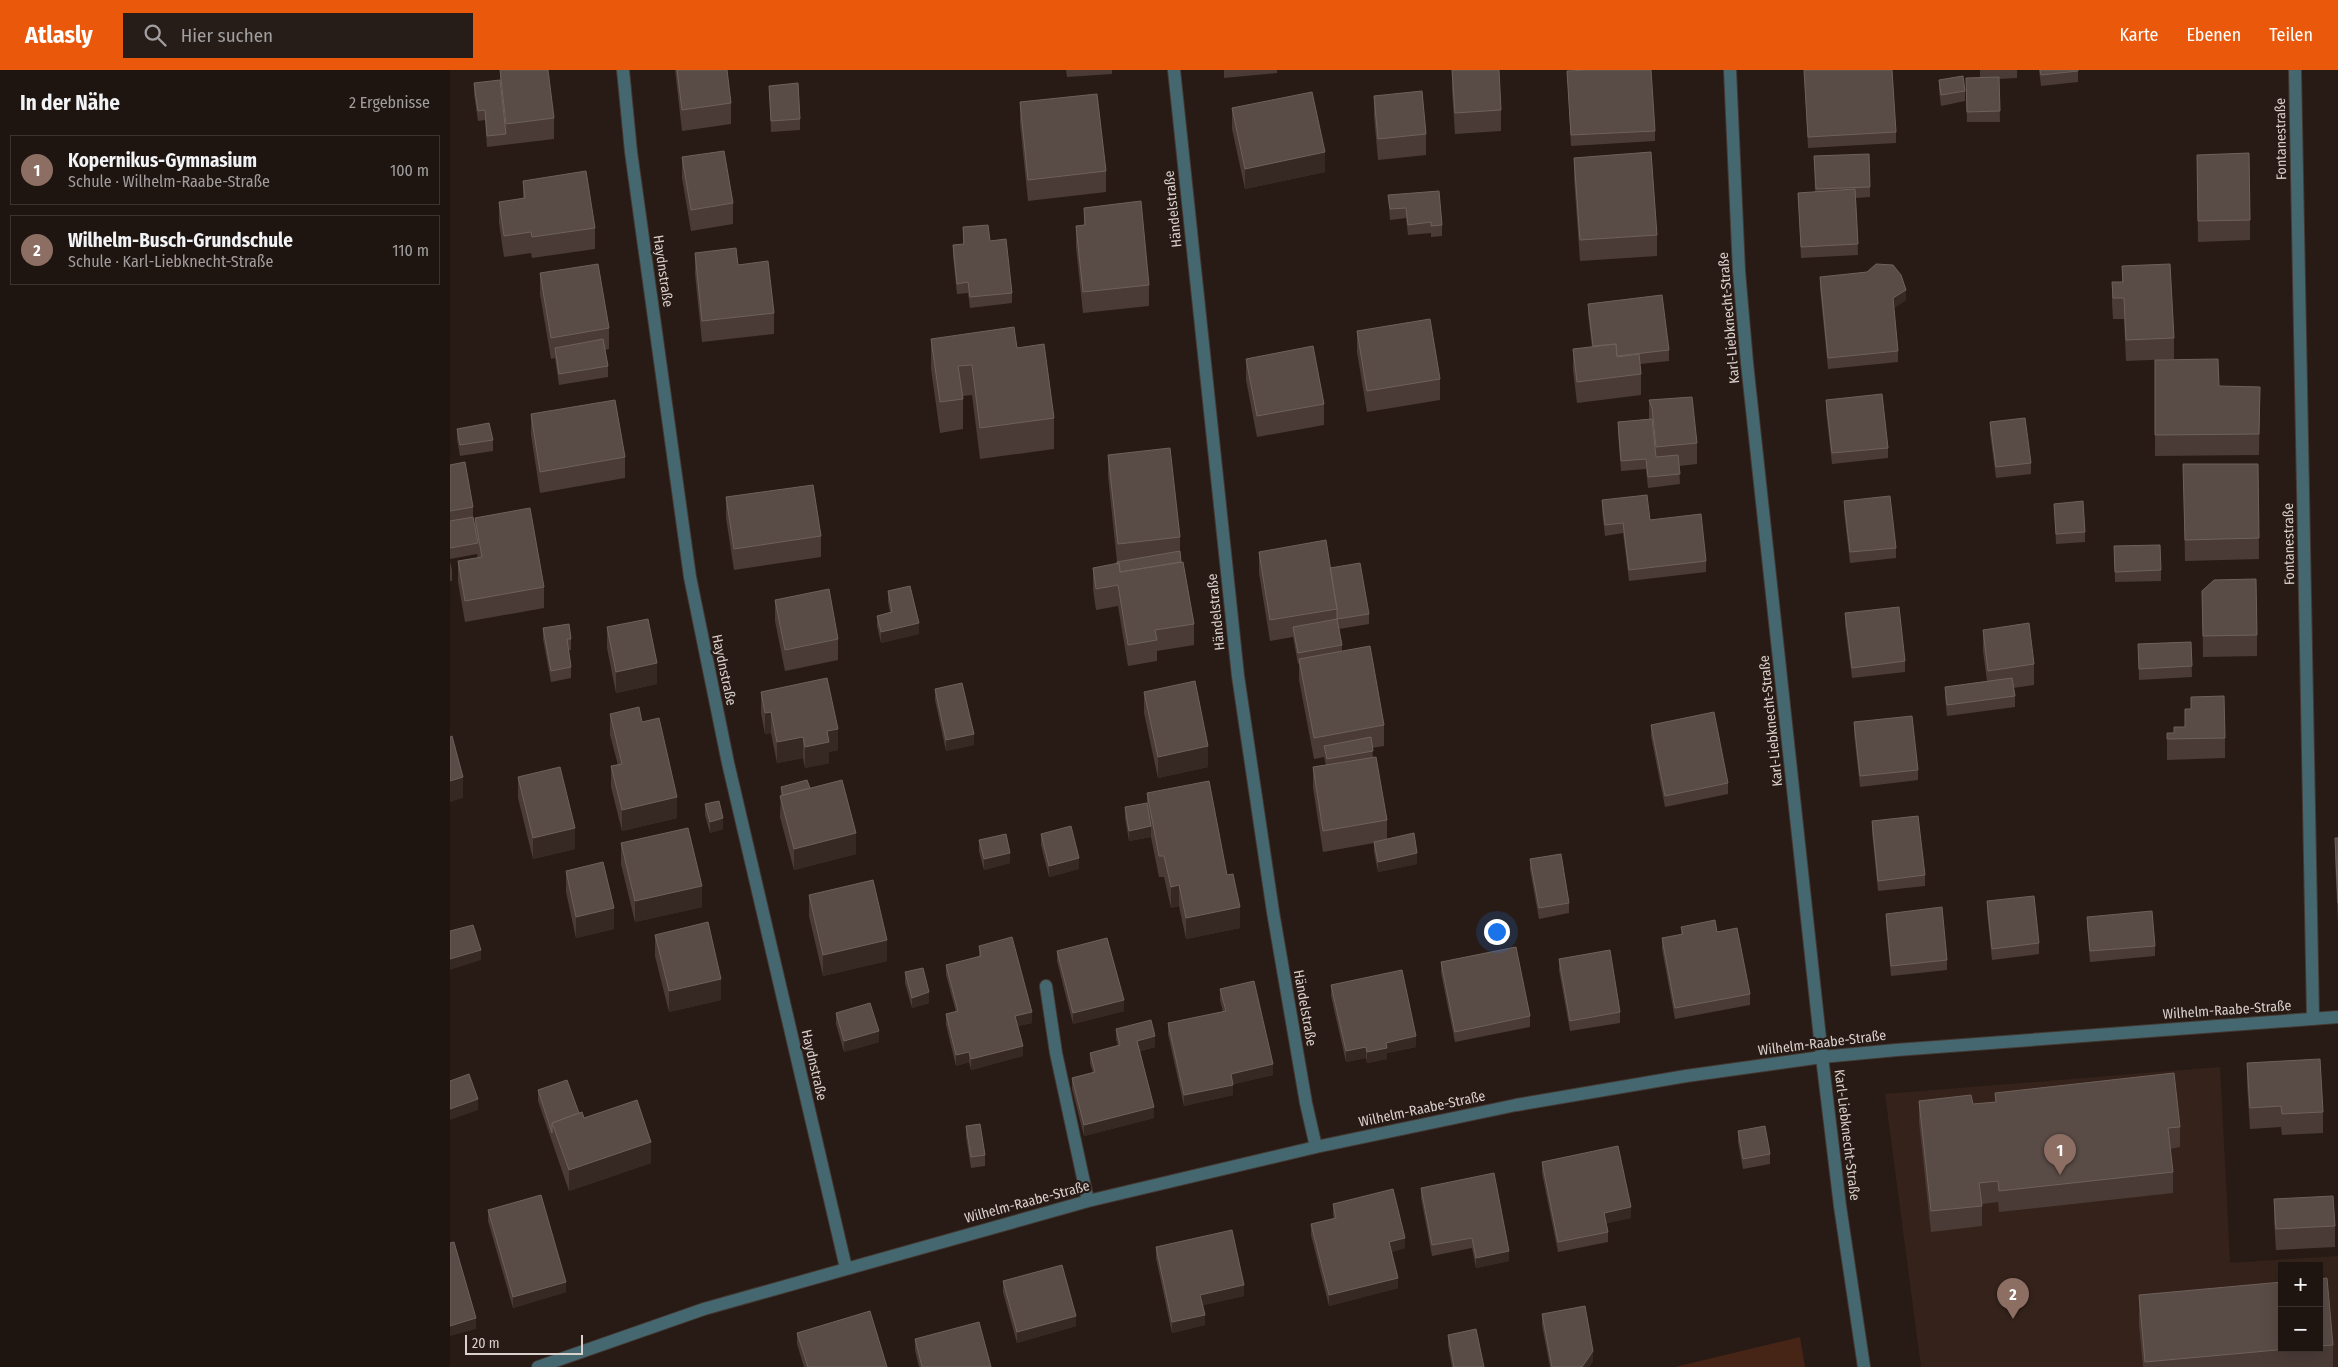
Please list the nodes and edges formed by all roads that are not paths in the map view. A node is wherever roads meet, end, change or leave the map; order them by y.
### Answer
1 (623, 70) edge
2 (1174, 70) edge
3 (1730, 70) edge
4 (2295, 70) edge
5 (1046, 986) dead end
6 (2338, 1017) edge
7 (2313, 1018) junction
8 (1822, 1057) junction
9 (1316, 1147) junction
10 (1088, 1201) junction
11 (846, 1268) junction
12 (538, 1367) edge
13 (1864, 1367) edge

1 - 11 street, Haydnstraße
2 - 9 street, Händelstraße
3 - 8 street, Karl-Liebknecht-Straße
4 - 7 street, Fontanestraße
5 - 10 street
6 - 7 street, Wilhelm-Raabe-Straße
7 - 8 street, Wilhelm-Raabe-Straße
8 - 9 street, Wilhelm-Raabe-Straße
8 - 13 street, Karl-Liebknecht-Straße
9 - 10 street, Wilhelm-Raabe-Straße
10 - 11 street, Wilhelm-Raabe-Straße
11 - 12 street, Wilhelm-Raabe-Straße

